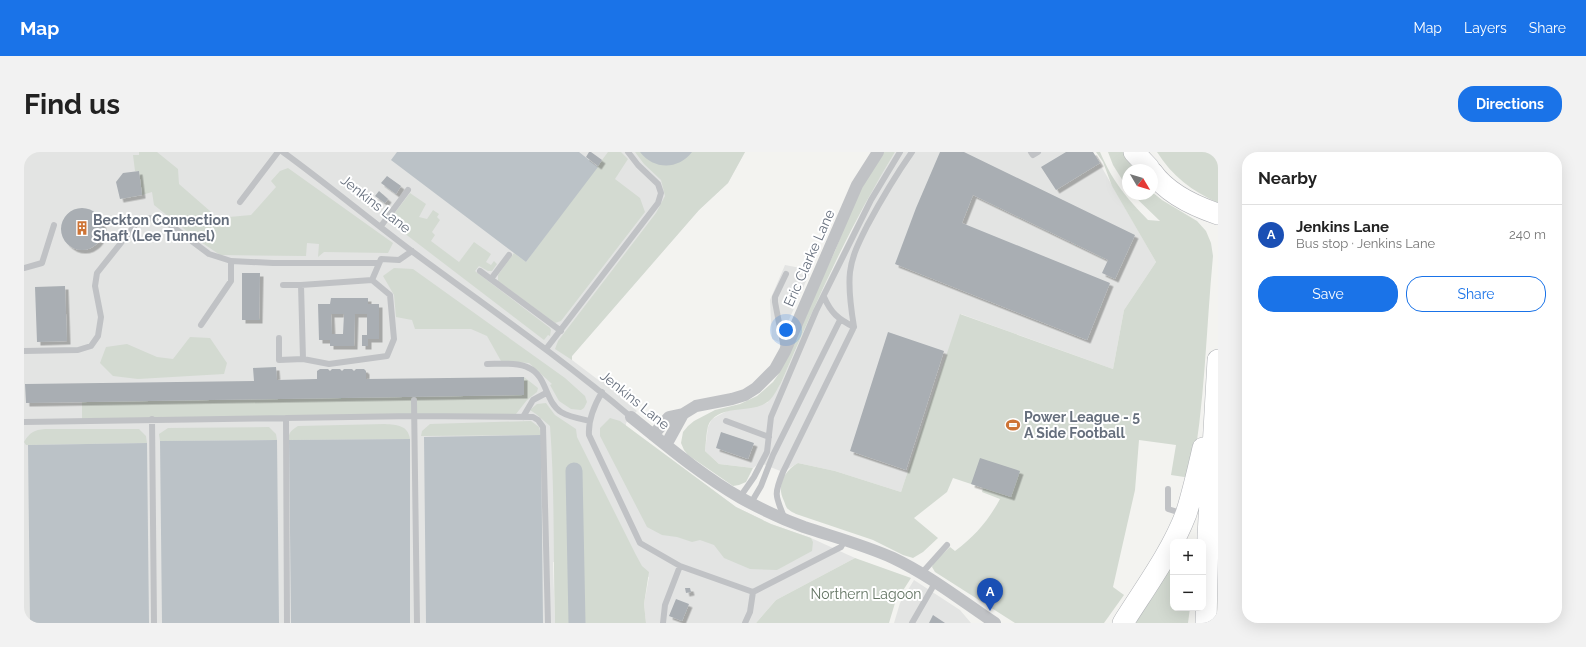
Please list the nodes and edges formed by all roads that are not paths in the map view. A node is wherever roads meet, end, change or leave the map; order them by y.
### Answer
1 (278, 152) edge
2 (283, 152) edge
3 (628, 152) edge
4 (878, 152) edge
5 (900, 152) edge
6 (912, 152) edge
7 (1031, 152) edge
8 (1038, 152) edge
9 (1134, 152) edge
10 (293, 155) edge
11 (1147, 164) edge
12 (1158, 177) edge
13 (408, 190) dead end
14 (240, 202) dead end
15 (1214, 215) edge
16 (54, 224) dead end
17 (381, 226) junction
18 (412, 251) junction
19 (509, 255) dead end
20 (231, 261) junction
21 (379, 263) junction
22 (24, 268) edge
23 (480, 271) dead end
24 (786, 274) dead end
25 (491, 279) junction
26 (372, 280) junction
27 (283, 285) dead end
28 (301, 285) junction
29 (824, 297) junction
30 (840, 320) junction
31 (200, 325) dead end
32 (854, 327) junction
33 (561, 331) junction
34 (279, 338) dead end
35 (546, 350) junction
36 (785, 350) junction
37 (24, 351) edge
38 (303, 359) junction
39 (1218, 360) edge
40 (487, 364) dead end
41 (602, 392) junction
42 (546, 393) junction
43 (414, 400) dead end
44 (683, 414) junction
45 (1214, 415) junction
46 (414, 416) junction
47 (523, 417) junction
48 (631, 417) joint
49 (286, 418) junction
50 (152, 419) junction
51 (590, 421) junction
52 (726, 421) dead end
53 (24, 422) edge
54 (653, 435) junction
55 (768, 437) junction
56 (666, 445) junction
57 (1168, 489) dead end
58 (746, 500) junction
59 (1185, 514) junction
60 (784, 519) junction
61 (845, 540) junction
62 (947, 545) dead end
63 (680, 566) junction
64 (1218, 572) edge
65 (921, 574) junction
66 (935, 583) junction
67 (753, 592) junction
68 (154, 623) edge
69 (287, 623) edge
70 (417, 623) edge
71 (548, 623) edge
72 (663, 623) edge
73 (745, 623) edge
74 (912, 623) edge
75 (995, 623) edge
76 (1123, 623) edge
77 (1206, 623) edge
78 (1210, 623) edge

1 - 14 lane
2 - 10 lane, Jenkins Lane
3 - 33 lane
4 - 36 street, Eric Clarke Lane
5 - 29 lane
6 - 32 lane
7 - 8 lane
9 - 11 highway
10 - 17 lane, Jenkins Lane
12 - 15 highway
13 - 17 lane
16 - 22 lane
17 - 18 lane, Jenkins Lane
18 - 21 lane
18 - 35 lane, Jenkins Lane
19 - 25 lane
20 - 21 lane
20 - 31 lane
20 - 37 lane
21 - 26 lane
23 - 25 lane
24 - 36 lane
25 - 33 lane
26 - 28 lane
26 - 38 lane
27 - 28 lane
28 - 38 lane
29 - 30 lane
29 - 55 lane
30 - 32 lane
30 - 58 lane
32 - 60 lane
33 - 35 lane
34 - 38 lane
35 - 41 lane, Jenkins Lane
36 - 44 street, Eric Clarke Lane
39 - 45 highway
40 - 42 lane
41 - 48 lane, Jenkins Lane
41 - 51 lane
42 - 47 lane
42 - 51 lane
43 - 46 lane
44 - 54 street, Eric Clarke Lane
44 - 56 street
45 - 59 highway
45 - 77 highway
46 - 47 lane
46 - 49 lane
46 - 70 lane
47 - 71 lane
48 - 54 street, Jenkins Lane
49 - 50 lane
49 - 69 lane
50 - 53 lane
50 - 68 lane
51 - 63 lane
52 - 55 lane
54 - 56 street, Jenkins Lane
55 - 58 lane
56 - 58 street, Jenkins Lane
57 - 59 lane
58 - 60 street, Jenkins Lane
59 - 76 highway
60 - 61 street, Jenkins Lane
61 - 65 street, Jenkins Lane
61 - 67 lane
62 - 65 lane
63 - 67 lane
63 - 72 lane
64 - 78 highway
65 - 66 street, Jenkins Lane
66 - 74 lane
66 - 75 street, Jenkins Lane
67 - 73 lane

